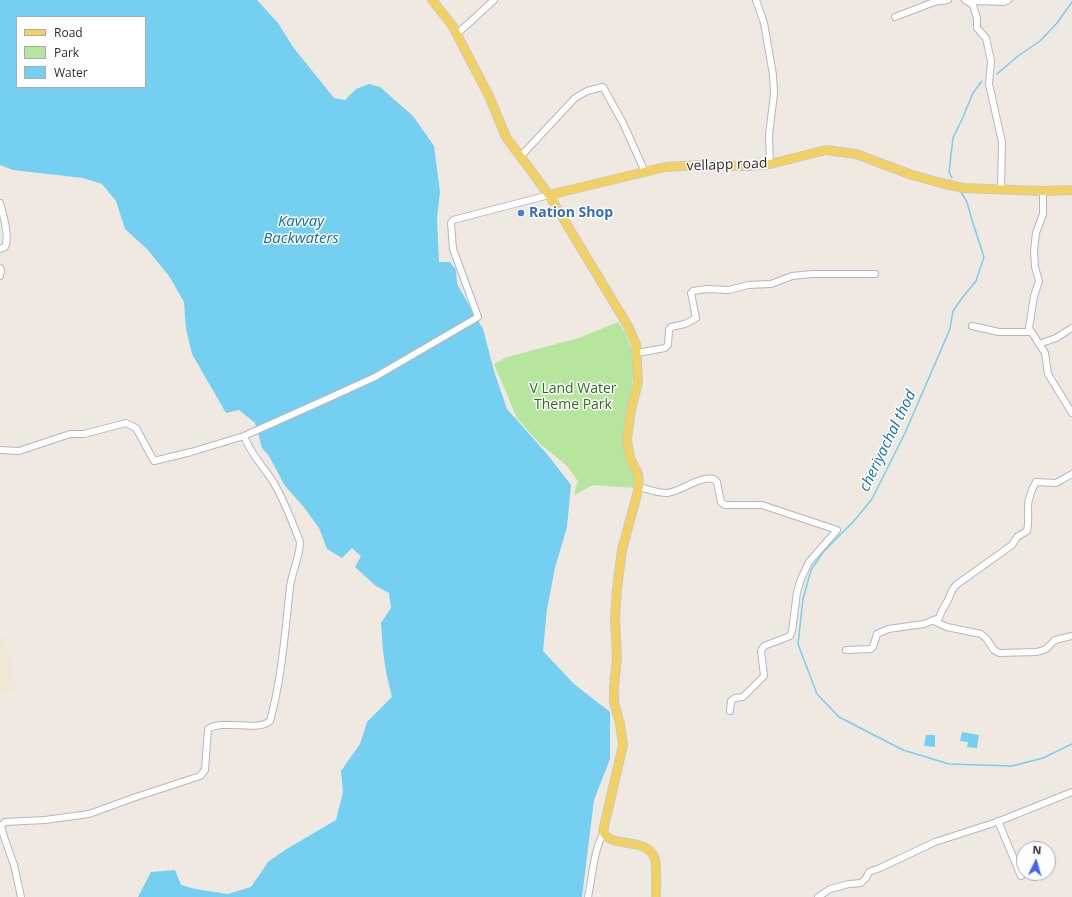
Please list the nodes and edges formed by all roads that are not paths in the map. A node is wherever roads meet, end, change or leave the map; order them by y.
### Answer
1 (432, 0) edge
2 (494, 0) edge
3 (756, 0) edge
4 (948, 0) edge
5 (1008, 0) edge
6 (968, 1) edge
7 (895, 17) dead end
8 (457, 34) junction
9 (520, 157) junction
10 (770, 164) junction
11 (645, 172) junction
12 (1001, 190) junction
13 (1072, 190) edge
14 (1042, 191) junction
15 (549, 195) junction
16 (0, 203) edge
17 (0, 249) edge
18 (0, 268) edge
19 (875, 274) dead end
20 (0, 276) edge
21 (972, 326) dead end
22 (1072, 328) edge
23 (1031, 332) junction
24 (1039, 344) junction
25 (637, 353) junction
26 (1072, 413) edge
27 (244, 436) junction
28 (0, 450) edge
29 (1072, 474) edge
30 (639, 487) junction
31 (934, 621) junction
32 (1072, 636) edge
33 (846, 650) dead end
34 (730, 711) dead end
35 (1072, 792) edge
36 (998, 821) junction
37 (604, 833) junction
38 (1016, 866) edge
39 (21, 897) edge
40 (588, 897) edge
41 (656, 897) edge
42 (818, 897) edge

1 - 8 main road
2 - 8 street
3 - 10 street
4 - 7 street
5 - 6 street
6 - 12 street
8 - 9 main road
9 - 11 street
9 - 15 main road
10 - 11 main road, vellapp road
10 - 12 main road, vellapp road
11 - 15 main road, vellapp road
12 - 14 main road, vellapp road
13 - 14 main road, vellapp road
14 - 23 street
15 - 25 main road
15 - 27 street, vellapp road
16 - 17 street
18 - 20 street
19 - 25 street
21 - 23 street
22 - 24 street
23 - 24 street
24 - 26 street
25 - 30 main road
27 - 28 street
27 - 39 street
29 - 31 street
30 - 34 street
30 - 37 main road
31 - 32 street
31 - 33 street
35 - 36 street
36 - 38 street
36 - 42 street
37 - 40 street
37 - 41 main road

